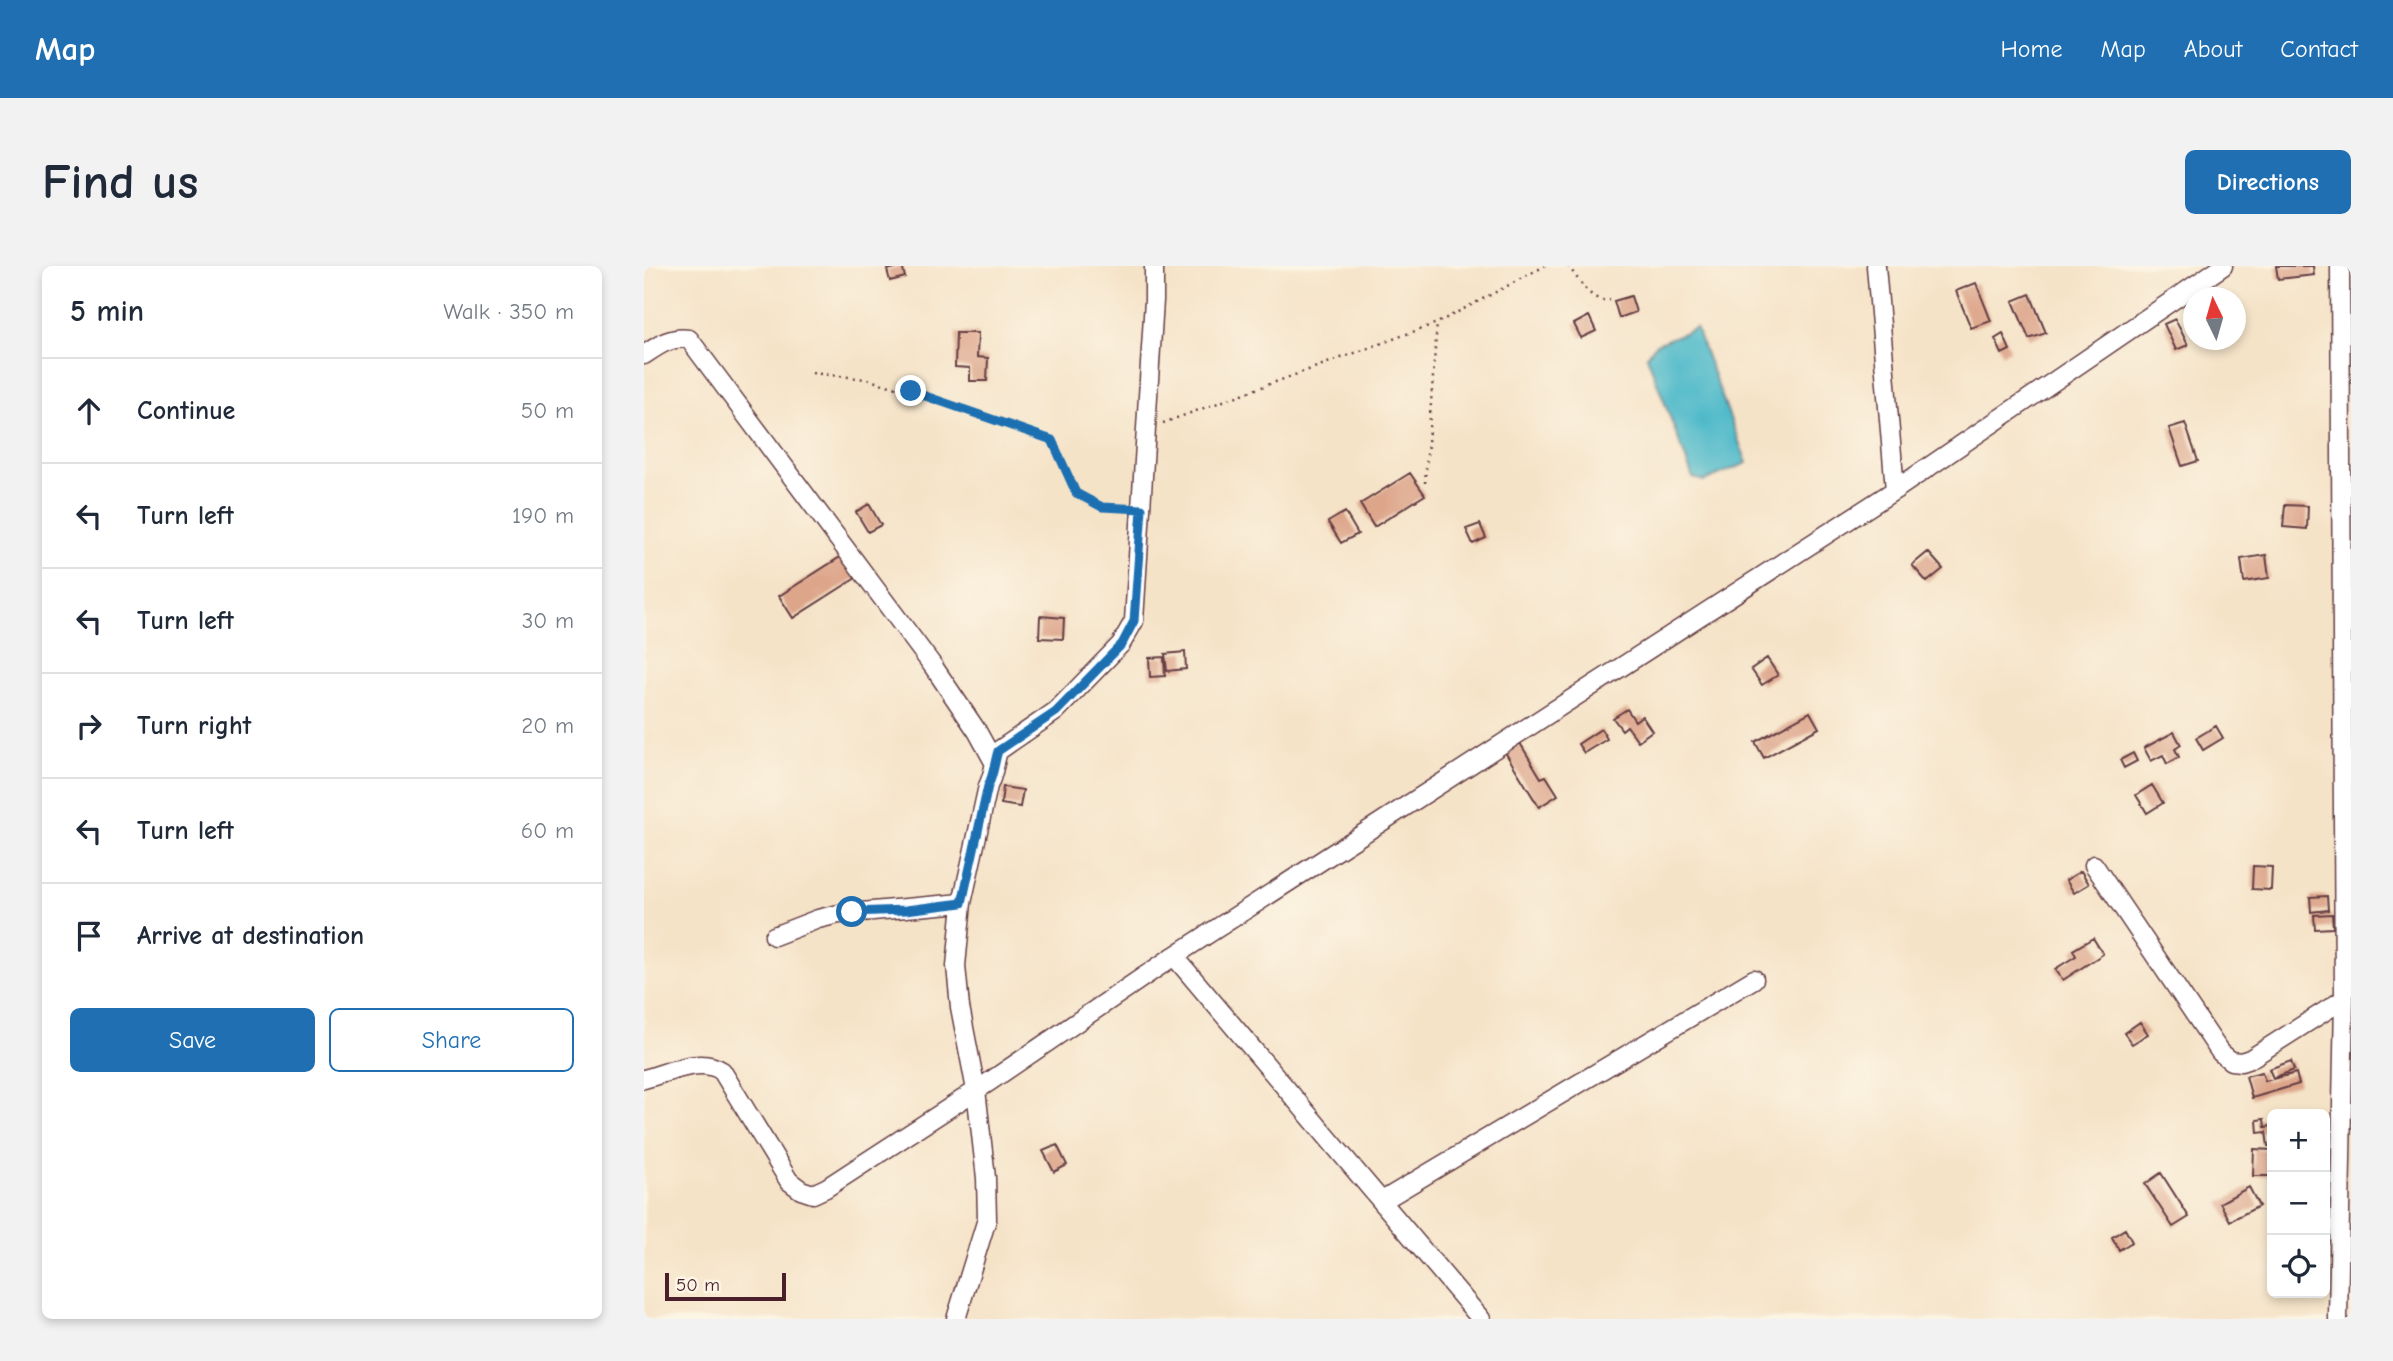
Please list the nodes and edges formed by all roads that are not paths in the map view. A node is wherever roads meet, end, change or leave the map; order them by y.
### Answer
1 (1154, 266) edge
2 (1876, 266) edge
3 (2223, 266) edge
4 (2340, 266) edge
5 (644, 355) edge
6 (1895, 490) junction
7 (2347, 729) edge
8 (994, 762) junction
9 (2094, 865) dead end
10 (962, 903) junction
11 (774, 936) dead end
12 (2347, 937) edge
13 (1174, 956) junction
14 (1754, 979) dead end
15 (2346, 1011) edge
16 (644, 1079) edge
17 (983, 1086) junction
18 (1382, 1201) junction
19 (2351, 1318) edge
20 (956, 1319) edge
21 (1482, 1319) edge
22 (2338, 1319) edge

1 - 8 street
2 - 6 street
3 - 6 street
4 - 7 street
5 - 8 street
6 - 13 street
7 - 12 street
8 - 10 street
9 - 15 street
10 - 11 street
10 - 17 street
12 - 15 street
13 - 17 street
13 - 18 street
14 - 18 street
15 - 22 street
16 - 17 street
17 - 20 street
18 - 21 street
19 - 22 street

